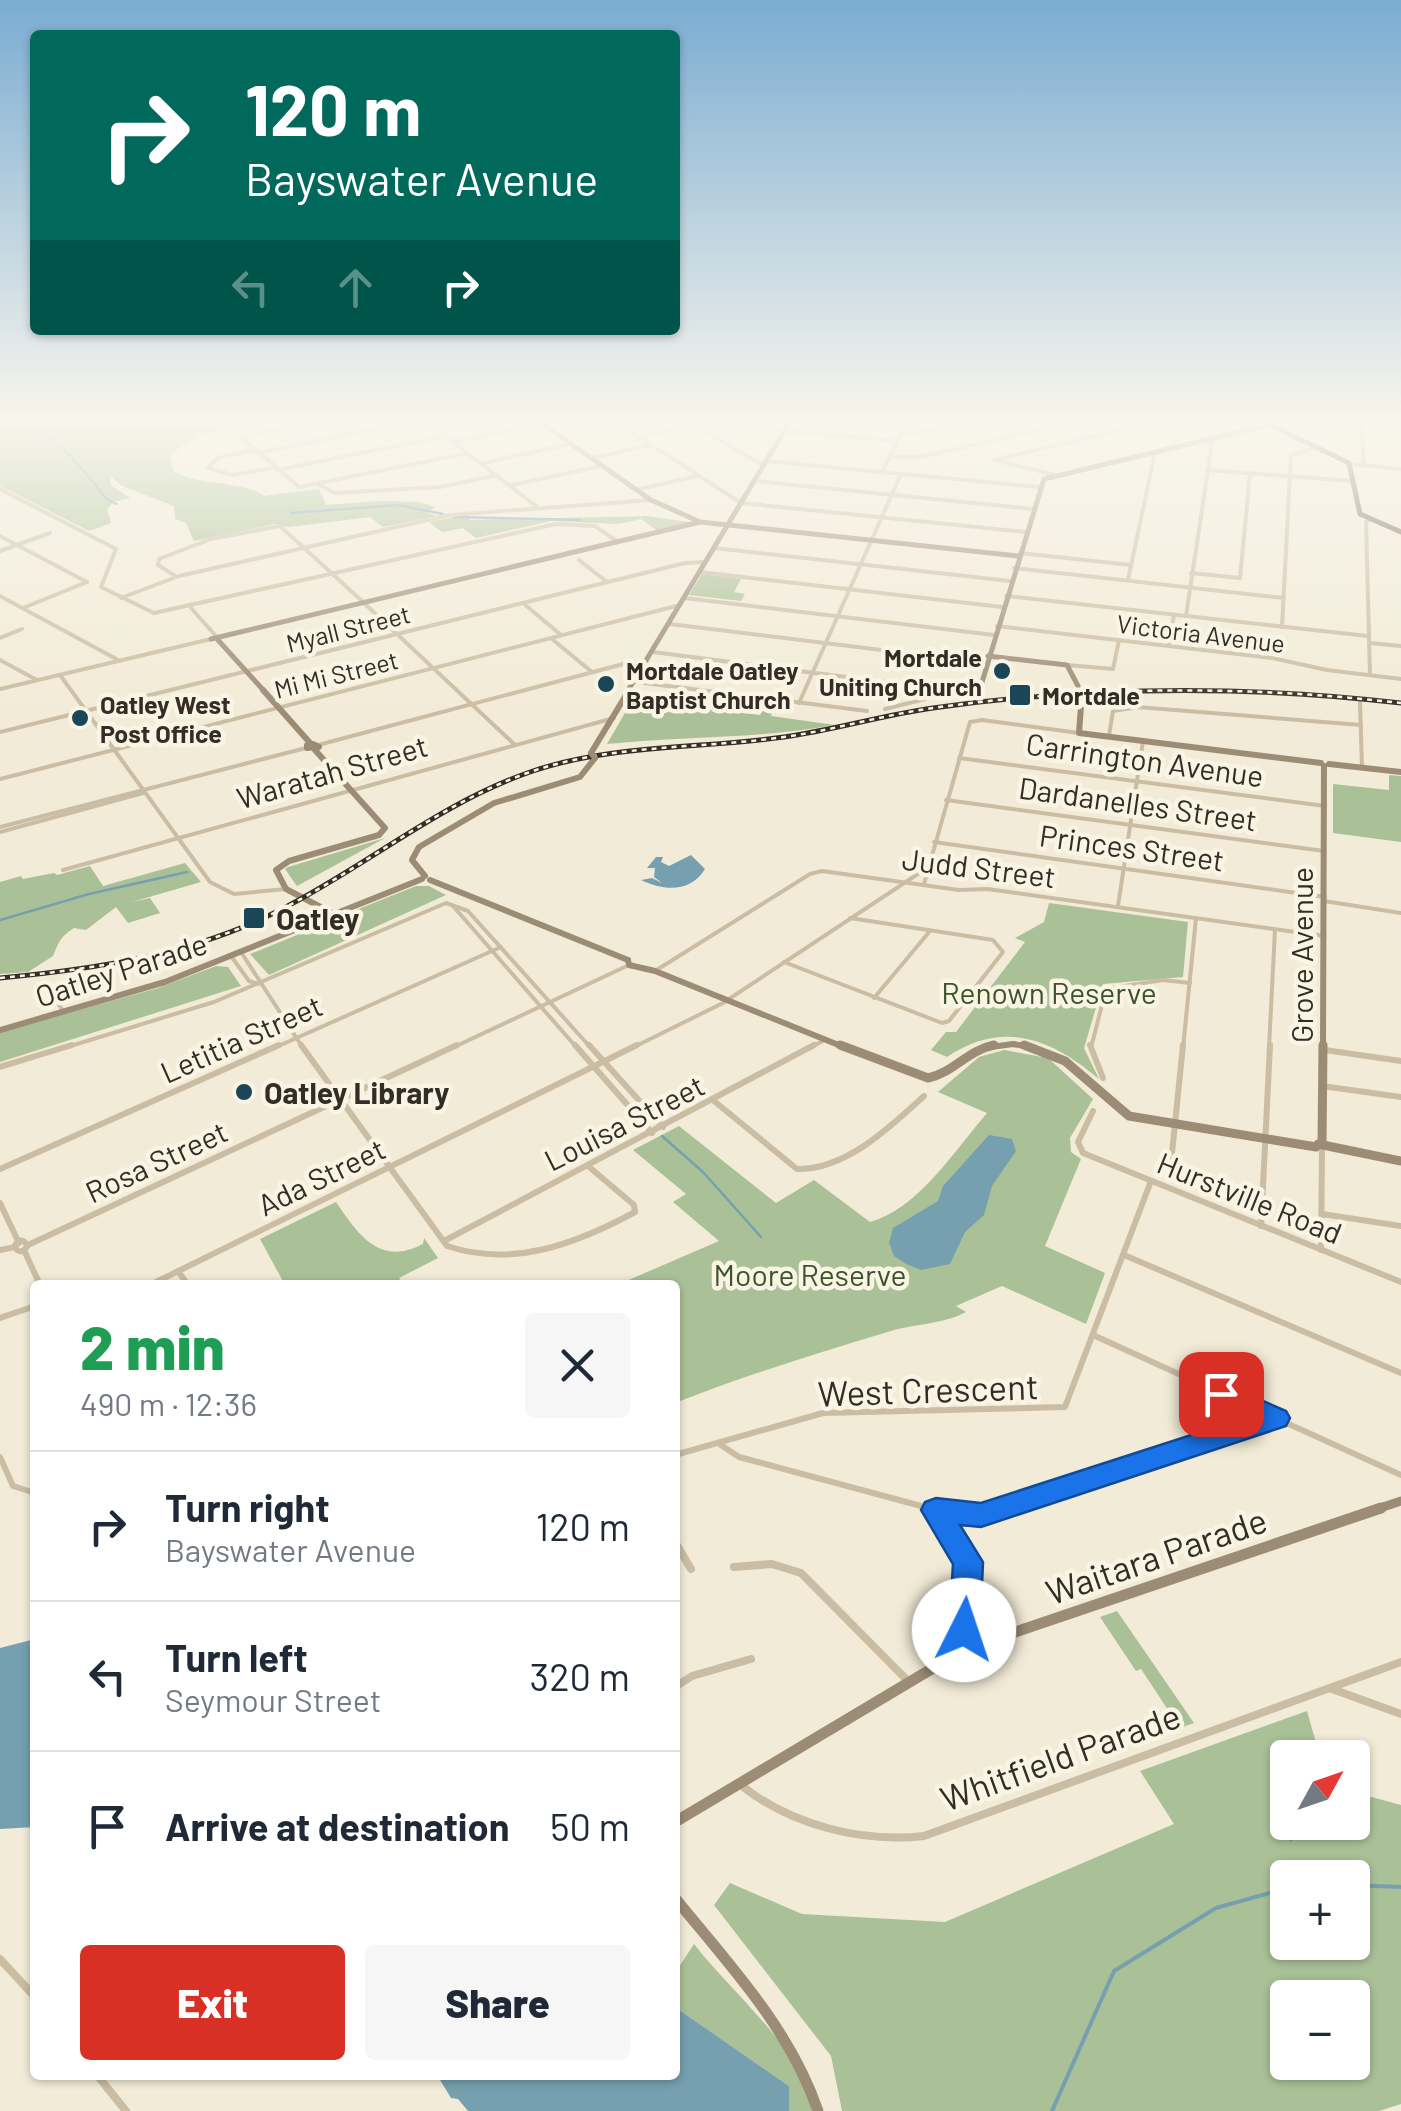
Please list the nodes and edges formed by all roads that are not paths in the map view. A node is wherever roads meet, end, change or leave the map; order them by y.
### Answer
1 (52, 517) edge
2 (451, 517) edge
3 (688, 517) edge
4 (732, 517) edge
5 (877, 517) edge
6 (882, 517) junction
7 (1031, 517) edge
8 (1141, 517) edge
9 (1200, 517) edge
10 (1246, 517) edge
11 (1288, 517) edge
12 (1366, 517) edge
13 (1370, 519) junction
14 (700, 522) junction
15 (727, 525) junction
16 (1026, 532) junction
17 (1401, 532) edge
18 (50, 534) dead end
19 (0, 536) edge
20 (871, 540) junction
21 (618, 542) junction
22 (16, 545) junction
23 (306, 547) junction
24 (714, 548) junction
25 (0, 551) edge
26 (1019, 555) junction
27 (578, 560) dead end
28 (706, 562) junction
29 (860, 564) junction
30 (1131, 565) junction
31 (1014, 568) junction
32 (700, 572) junction
33 (1191, 573) junction
34 (334, 574) junction
35 (176, 576) junction
36 (1128, 580) junction
37 (1010, 581) junction
38 (607, 582) junction
39 (1189, 587) junction
40 (848, 590) junction
41 (0, 596) edge
42 (1006, 596) junction
43 (120, 598) junction
44 (1284, 598) junction
45 (683, 601) junction
46 (364, 602) junction
47 (524, 603) junction
48 (24, 608) junction
49 (190, 608) junction
50 (1002, 608) junction
51 (1174, 614) junction
52 (836, 616) junction
53 (1186, 616) junction
54 (670, 624) junction
55 (996, 626) junction
56 (1282, 627) junction
57 (22, 630) dead end
58 (399, 634) junction
59 (994, 634) junction
60 (562, 635) junction
61 (0, 638) edge
62 (217, 638) junction
63 (551, 638) junction
64 (1119, 640) junction
65 (1368, 640) junction
66 (826, 643) junction
67 (1169, 645) junction
68 (1401, 646) edge
69 (653, 652) junction
70 (0, 660) edge
71 (988, 660) junction
72 (120, 661) junction
73 (647, 661) junction
74 (1067, 665) junction
75 (435, 667) junction
76 (247, 672) junction
77 (592, 672) junction
78 (812, 672) junction
79 (60, 675) junction
80 (1370, 675) junction
81 (1401, 679) edge
82 (37, 680) junction
83 (636, 682) junction
84 (0, 689) edge
85 (953, 691) junction
86 (978, 694) joint
87 (799, 702) junction
88 (1360, 702) dead end
89 (472, 704) junction
90 (279, 707) junction
91 (885, 710) dead end
92 (86, 711) junction
93 (867, 711) dead end
94 (614, 718) junction
95 (1361, 725) junction
96 (0, 732) edge
97 (1079, 732) junction
98 (1109, 736) junction
99 (1143, 740) junction
100 (514, 744) junction
101 (313, 747) junction
102 (114, 750) junction
103 (959, 758) junction
104 (1325, 764) junction
105 (1362, 768) junction
106 (1401, 772) edge
107 (0, 779) edge
108 (1137, 781) junction
109 (352, 789) junction
110 (146, 792) junction
111 (946, 800) junction
112 (1325, 806) junction
113 (1131, 825) junction
114 (0, 830) edge
115 (179, 838) junction
116 (934, 842) junction
117 (1324, 850) junction
118 (926, 868) junction
119 (1124, 869) junction
120 (63, 870) dead end
121 (425, 878) junction
122 (904, 882) junction
123 (924, 884) junction
124 (286, 889) junction
125 (1325, 899) junction
126 (453, 905) junction
127 (1117, 907) junction
128 (1401, 913) edge
129 (334, 914) junction
130 (850, 918) junction
131 (1196, 918) junction
132 (1275, 930) junction
133 (930, 931) junction
134 (1324, 936) junction
135 (500, 947) junction
136 (241, 952) junction
137 (490, 952) junction
138 (231, 956) junction
139 (784, 962) junction
140 (631, 963) junction
141 (655, 970) junction
142 (1190, 983) junction
143 (258, 984) junction
144 (51, 988) dead end
145 (874, 998) junction
146 (728, 1000) junction
147 (550, 1002) junction
148 (540, 1007) junction
149 (64, 1013) junction
150 (0, 1030) edge
151 (296, 1038) junction
152 (826, 1039) junction
153 (1323, 1050) junction
154 (1401, 1061) edge
155 (605, 1062) junction
156 (0, 1067) edge
157 (594, 1067) junction
158 (1103, 1078) dead end
159 (1322, 1086) junction
160 (924, 1096) dead end
161 (1401, 1097) edge
162 (340, 1100) junction
163 (714, 1101) junction
164 (1094, 1111) dead end
165 (1175, 1126) junction
166 (664, 1127) junction
167 (652, 1132) junction
168 (1266, 1140) junction
169 (1322, 1148) junction
170 (1401, 1161) edge
171 (1171, 1163) dead end
172 (588, 1166) junction
173 (388, 1168) junction
174 (0, 1169) edge
175 (1151, 1181) junction
176 (0, 1203) edge
177 (1322, 1214) junction
178 (1261, 1226) junction
179 (1401, 1226) edge
180 (442, 1242) junction
181 (21, 1246) junction
182 (0, 1250) edge
183 (1321, 1250) junction
184 (1124, 1255) junction
185 (178, 1271) junction
186 (38, 1280) edge
187 (160, 1280) edge
188 (184, 1280) edge
189 (1401, 1282) edge
190 (30, 1308) edge
191 (0, 1318) edge
192 (1093, 1336) junction
193 (1401, 1374) edge
194 (1276, 1418) junction
195 (718, 1443) junction
196 (680, 1454) edge
197 (0, 1457) edge
198 (1401, 1475) edge
199 (30, 1492) edge
200 (1401, 1501) edge
201 (936, 1510) junction
202 (981, 1515) junction
203 (952, 1535) junction
204 (680, 1551) edge
205 (734, 1566) dead end
206 (690, 1569) dead end
207 (965, 1649) junction
208 (751, 1658) dead end
209 (1401, 1662) edge
210 (909, 1682) junction
211 (680, 1684) edge
212 (1329, 1688) junction
213 (1401, 1714) edge
214 (740, 1784) junction
215 (680, 1819) edge
216 (680, 1904) edge
217 (0, 1958) edge
218 (30, 1991) edge
219 (101, 2080) edge
220 (126, 2111) edge
221 (818, 2111) edge

1 - 43 street
2 - 23 street
3 - 14 street
4 - 15 street
5 - 6 street
6 - 16 street
6 - 20 street
7 - 16 street
8 - 30 street
9 - 33 street
10 - 33 street
11 - 44 street
12 - 13 main road
13 - 17 main road
13 - 65 street
14 - 15 street
14 - 21 street
15 - 20 street
15 - 24 street
16 - 26 street
18 - 22 street
19 - 22 street
20 - 26 street
20 - 29 street
21 - 34 street
21 - 46 street
22 - 25 street
22 - 48 street
23 - 34 street
23 - 35 street
23 - 35 street
24 - 28 street
24 - 29 street
26 - 30 street
26 - 31 street
27 - 38 street
28 - 32 street
28 - 38 street, Myall Street
29 - 37 street
29 - 40 street
30 - 36 street
31 - 36 street
31 - 37 street
32 - 40 street
32 - 45 street
33 - 39 street
34 - 46 street
34 - 49 street
35 - 43 street
36 - 39 street
37 - 42 street
38 - 47 street, Myall Street
39 - 44 street
39 - 53 street
40 - 50 street
40 - 52 street
41 - 48 street
42 - 50 street
42 - 51 street
43 - 49 street
44 - 56 street
45 - 52 street
45 - 54 street
45 - 60 street, Mi Mi Street
46 - 58 street
46 - 62 street
47 - 58 street, Myall Street
47 - 60 street
48 - 72 street
49 - 62 street
50 - 55 street
51 - 53 street
51 - 67 street
52 - 59 street
52 - 66 street
53 - 56 street
54 - 66 street
54 - 69 street
55 - 59 street
55 - 64 street, Victoria Avenue
56 - 65 street
57 - 61 street
58 - 75 street
58 - 76 street, Myall Street
59 - 71 street
60 - 63 street, Mi Mi Street
62 - 72 street
62 - 76 street
63 - 75 street, Mi Mi Street
63 - 77 street
64 - 67 street, Victoria Avenue
64 - 74 street
65 - 68 street
65 - 80 street
66 - 71 street
66 - 78 street
67 - 80 street, Victoria Avenue
69 - 73 street
69 - 78 street
70 - 82 street
71 - 74 street
71 - 86 street
72 - 79 street
73 - 77 street
73 - 83 street
74 - 97 street
75 - 89 street
75 - 90 street, Mi Mi Street
76 - 90 street
76 - 92 street, Myall Street
77 - 89 street
78 - 85 street
78 - 87 street
79 - 82 street
79 - 92 street
80 - 81 street, Victoria Avenue
82 - 84 street
83 - 87 street
83 - 94 street
85 - 86 street
85 - 91 street
87 - 93 street
88 - 95 street
89 - 100 street
89 - 101 street
90 - 101 street
90 - 102 street, Mi Mi Street
92 - 96 street, Myall Street
92 - 102 street
94 - 100 street, Waratah Street
94 - 121 street
95 - 98 street
95 - 105 street
97 - 98 street
97 - 103 street
98 - 99 street
99 - 104 street
99 - 108 street
100 - 109 street, Waratah Street
101 - 109 street
101 - 110 street
102 - 107 street, Mi Mi Street
102 - 110 street
103 - 108 street, Carrington Avenue
103 - 111 street
104 - 105 street
104 - 112 street, Grove Avenue
105 - 106 street
108 - 112 street, Carrington Avenue
108 - 113 street
109 - 115 street, Waratah Street
109 - 124 street
110 - 114 street
110 - 115 street
111 - 113 street, Dardanelles Street
111 - 116 street
112 - 117 street, Grove Avenue
113 - 117 street, Dardanelles Street
113 - 119 street
115 - 120 street, Waratah Street
115 - 124 street
116 - 118 street
116 - 119 street, Princes Street
117 - 125 street, Grove Avenue
118 - 122 street, Ada Street
118 - 123 street
119 - 125 street, Princes Street
119 - 127 street
121 - 129 street, Oatley Parade
121 - 140 street
122 - 123 street, Judd Street
122 - 130 street, Ada Street
122 - 141 street, Judd Street
123 - 127 street, Judd Street
124 - 129 street
125 - 128 street, Princes Street
125 - 134 street, Grove Avenue
126 - 135 street
126 - 137 street
126 - 143 street
127 - 131 street, Judd Street
129 - 136 street, Oatley Parade
130 - 133 street
130 - 139 street, Ada Street
131 - 132 street, Judd Street
131 - 142 street
132 - 134 street, Judd Street
132 - 168 street
133 - 145 street
133 - 145 street
134 - 153 street, Grove Avenue
135 - 137 street, Letitia Street
135 - 147 street
136 - 138 street, Oatley Parade
136 - 143 street
137 - 148 street
137 - 151 street, Letitia Street
138 - 143 street
138 - 149 street, Oatley Parade
139 - 145 street
139 - 146 street, Ada Street
140 - 141 street
140 - 147 street, Rosa Street
141 - 146 street
142 - 158 street
142 - 165 street
143 - 151 street
143 - 156 street
144 - 149 street
146 - 152 street
146 - 155 street, Ada Street
147 - 148 street, Rosa Street
147 - 155 street
148 - 157 street
148 - 162 street, Rosa Street
149 - 150 street, Oatley Parade
151 - 162 street
151 - 174 street, Letitia Street
152 - 163 street, Louisa Street
152 - 165 street
153 - 154 street
153 - 159 street, Grove Avenue
155 - 157 street, Ada Street
155 - 166 street
157 - 167 street
157 - 173 street, Ada Street
159 - 161 street
159 - 169 street, Grove Avenue
160 - 163 street
162 - 173 street
162 - 181 street, Rosa Street
163 - 166 street, Louisa Street
164 - 175 street, Hurstville Road
165 - 168 street
165 - 171 street
166 - 167 street, Louisa Street
167 - 172 street, Louisa Street
168 - 169 street
168 - 178 street
169 - 170 street
169 - 177 street, Grove Avenue
172 - 180 street, Louisa Street
172 - 180 street
173 - 180 street
173 - 185 street, Ada Street
175 - 178 street, Hurstville Road
175 - 184 street, West Crescent
176 - 181 street
177 - 179 street
177 - 183 street, Grove Avenue
178 - 183 street, Hurstville Road
181 - 182 street, Rosa Street
181 - 186 street
183 - 189 street, Hurstville Road
184 - 192 street, West Crescent
184 - 193 street
185 - 187 street, Ada Street
185 - 188 street
190 - 191 street
192 - 194 street
192 - 195 street, West Crescent
194 - 198 street
194 - 202 street
195 - 196 street, West Crescent
195 - 201 street
197 - 199 street
200 - 207 street, Waitara Parade
201 - 202 street
201 - 203 street
202 - 203 street
203 - 207 street
204 - 206 street
205 - 210 street
207 - 210 street, Waitara Parade
208 - 211 street
209 - 212 street, Whitfield Parade
210 - 214 street, Waitara Parade
212 - 213 street
212 - 214 street, Whitfield Parade
214 - 215 street, Waitara Parade
216 - 221 street
217 - 218 street
219 - 220 street

